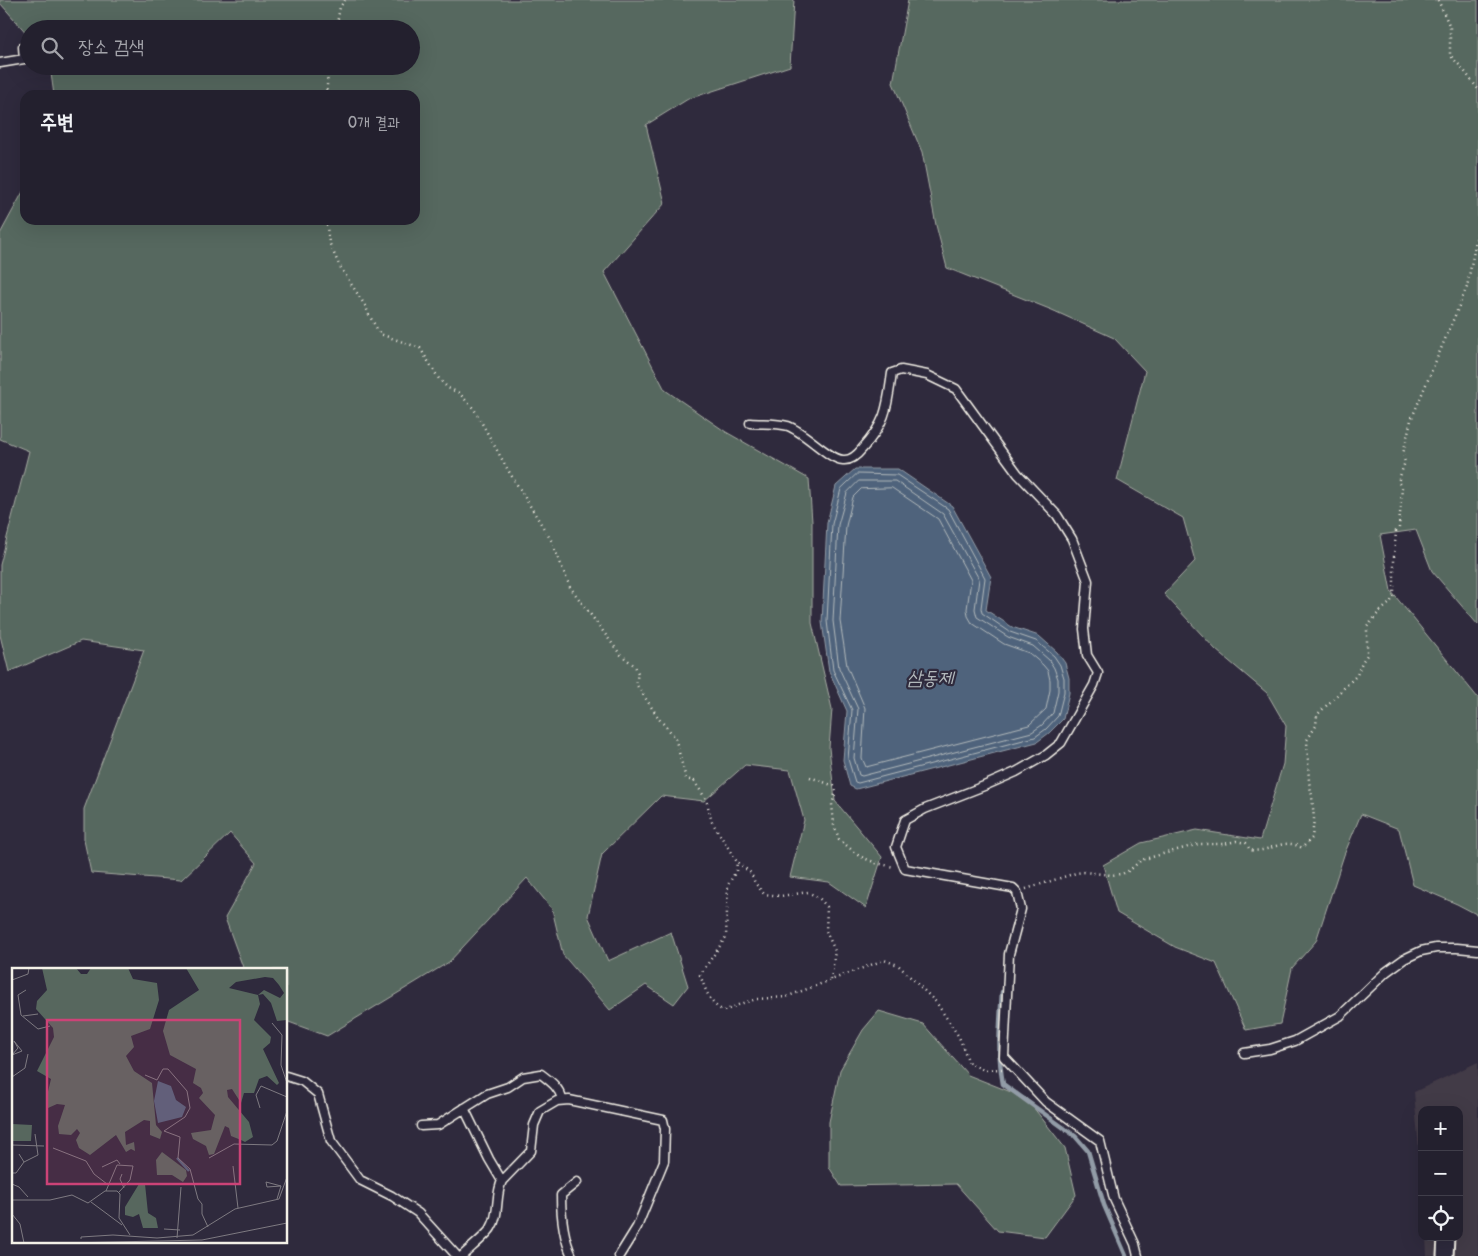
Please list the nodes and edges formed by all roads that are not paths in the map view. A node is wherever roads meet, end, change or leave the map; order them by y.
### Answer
1 (20, 60) edge
2 (0, 63) edge
3 (750, 423) dead end
4 (1478, 950) edge
5 (1244, 1053) dead end
6 (288, 1077) edge
7 (562, 1099) junction
8 (464, 1108) junction
9 (421, 1126) dead end
10 (502, 1181) junction
11 (577, 1182) dead end
12 (1446, 1241) edge
13 (456, 1256) edge
14 (462, 1256) edge
15 (572, 1256) edge
16 (619, 1256) edge
17 (1138, 1256) edge
18 (1445, 1256) edge

1 - 2 lane
3 - 17 lane
4 - 5 lane
6 - 13 lane
7 - 8 lane
7 - 10 lane
7 - 16 lane
8 - 9 lane
8 - 10 lane
10 - 14 lane
11 - 15 lane
12 - 18 street

